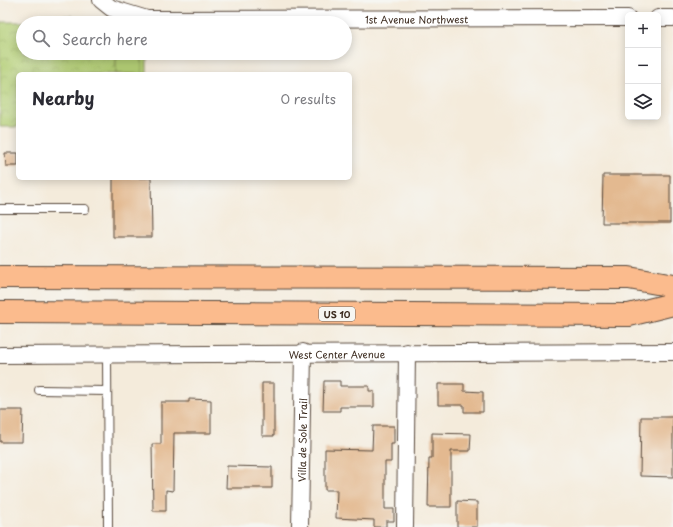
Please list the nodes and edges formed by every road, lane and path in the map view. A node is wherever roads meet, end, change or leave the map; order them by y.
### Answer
1 (106, 4) edge
2 (139, 16) edge
3 (625, 18) edge
4 (661, 18) edge
5 (673, 18) edge
6 (352, 19) edge
7 (0, 208) edge
8 (85, 209) dead end
9 (0, 277) edge
10 (673, 286) edge
11 (673, 304) edge
12 (0, 312) edge
13 (303, 352) junction
14 (407, 352) junction
15 (673, 352) edge
16 (107, 354) junction
17 (0, 355) edge
18 (39, 390) dead end
19 (107, 391) junction
20 (108, 527) edge
21 (300, 527) edge
22 (405, 527) edge

1 - 2 street, 1st Avenue Northwest
3 - 6 street, 1st Avenue Northwest
4 - 5 street
7 - 8 lane
9 - 10 main road
11 - 12 main road, US 10
13 - 14 street, West Center Avenue
13 - 16 street, West Center Avenue
13 - 21 street, Villa de Sole Trail
14 - 15 street, West Center Avenue
14 - 22 street
16 - 17 street, West Center Avenue
16 - 19 lane
18 - 19 lane
19 - 20 lane

